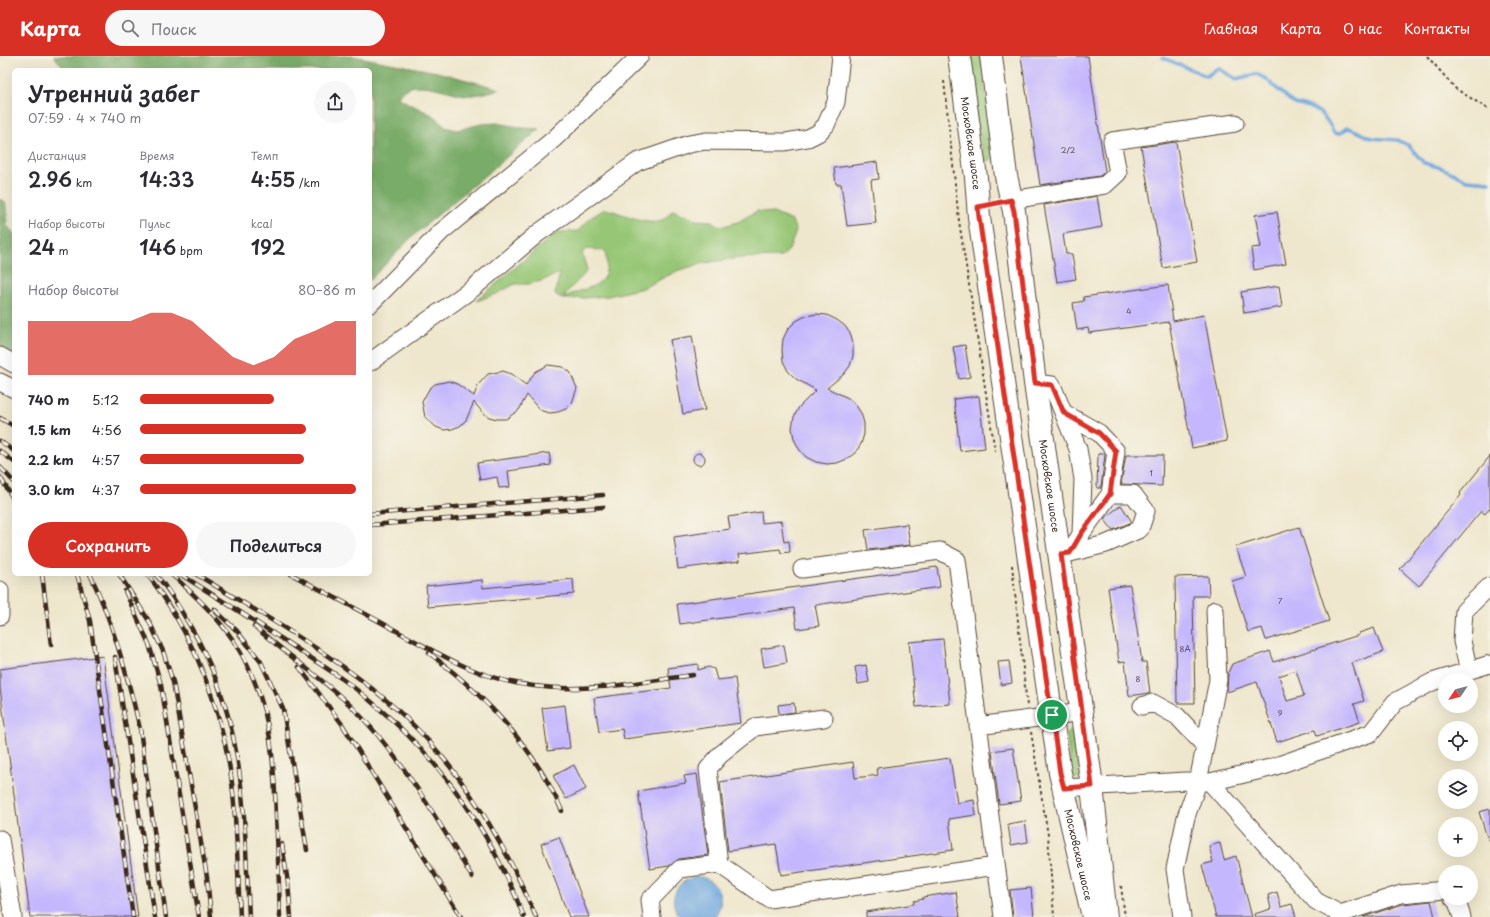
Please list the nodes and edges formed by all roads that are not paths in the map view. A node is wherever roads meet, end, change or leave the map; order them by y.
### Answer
1 (640, 56) edge
2 (841, 56) edge
3 (959, 56) edge
4 (991, 56) edge
5 (1235, 123) dead end
6 (1006, 176) junction
7 (976, 177) junction
8 (1011, 200) junction
9 (978, 207) junction
10 (372, 302) edge
11 (0, 356) edge
12 (372, 361) edge
13 (12, 363) edge
14 (0, 382) edge
15 (1035, 383) junction
16 (12, 389) edge
17 (1064, 413) junction
18 (1110, 494) junction
19 (1081, 534) junction
20 (1065, 554) junction
21 (802, 569) dead end
22 (1490, 586) edge
23 (0, 590) edge
24 (1215, 610) dead end
25 (0, 616) edge
26 (1490, 664) edge
27 (1469, 671) junction
28 (1142, 706) dead end
29 (1082, 712) junction
30 (1052, 715) junction
31 (824, 718) dead end
32 (978, 726) junction
33 (1205, 746) junction
34 (1204, 782) junction
35 (1092, 786) junction
36 (1064, 788) junction
37 (0, 839) edge
38 (719, 864) junction
39 (996, 866) junction
40 (1438, 891) edge
41 (1458, 905) edge
42 (12, 917) edge
43 (652, 917) edge
44 (1003, 917) edge
45 (1093, 917) edge
46 (1106, 917) edge
47 (1182, 917) edge
48 (1462, 917) edge

1 - 10 street
2 - 12 street
3 - 7 main road, Московское шоссе
4 - 6 main road, Московское шоссе
5 - 8 street
6 - 7 main road
6 - 8 main road, Московское шоссе
7 - 9 main road, Московское шоссе
8 - 9 main road
8 - 15 main road, Московское шоссе
9 - 30 main road, Московское шоссе
11 - 13 street
14 - 16 street
15 - 17 street
15 - 20 main road, Московское шоссе
17 - 18 street
17 - 19 street
18 - 19 street
18 - 20 street
19 - 20 street
20 - 29 main road, Московское шоссе
21 - 32 street
22 - 27 street
23 - 25 street
24 - 33 street
26 - 27 street
27 - 34 street
28 - 33 street
29 - 30 street
29 - 35 main road, Московское шоссе
30 - 32 street
30 - 36 main road, Московское шоссе
31 - 38 street
32 - 39 street
33 - 34 street
34 - 35 street
34 - 40 street
34 - 47 street
35 - 36 street
35 - 46 main road, Московское шоссе
36 - 45 main road, Московское шоссе
37 - 42 street
38 - 39 street
38 - 43 street
39 - 44 street
41 - 48 street

